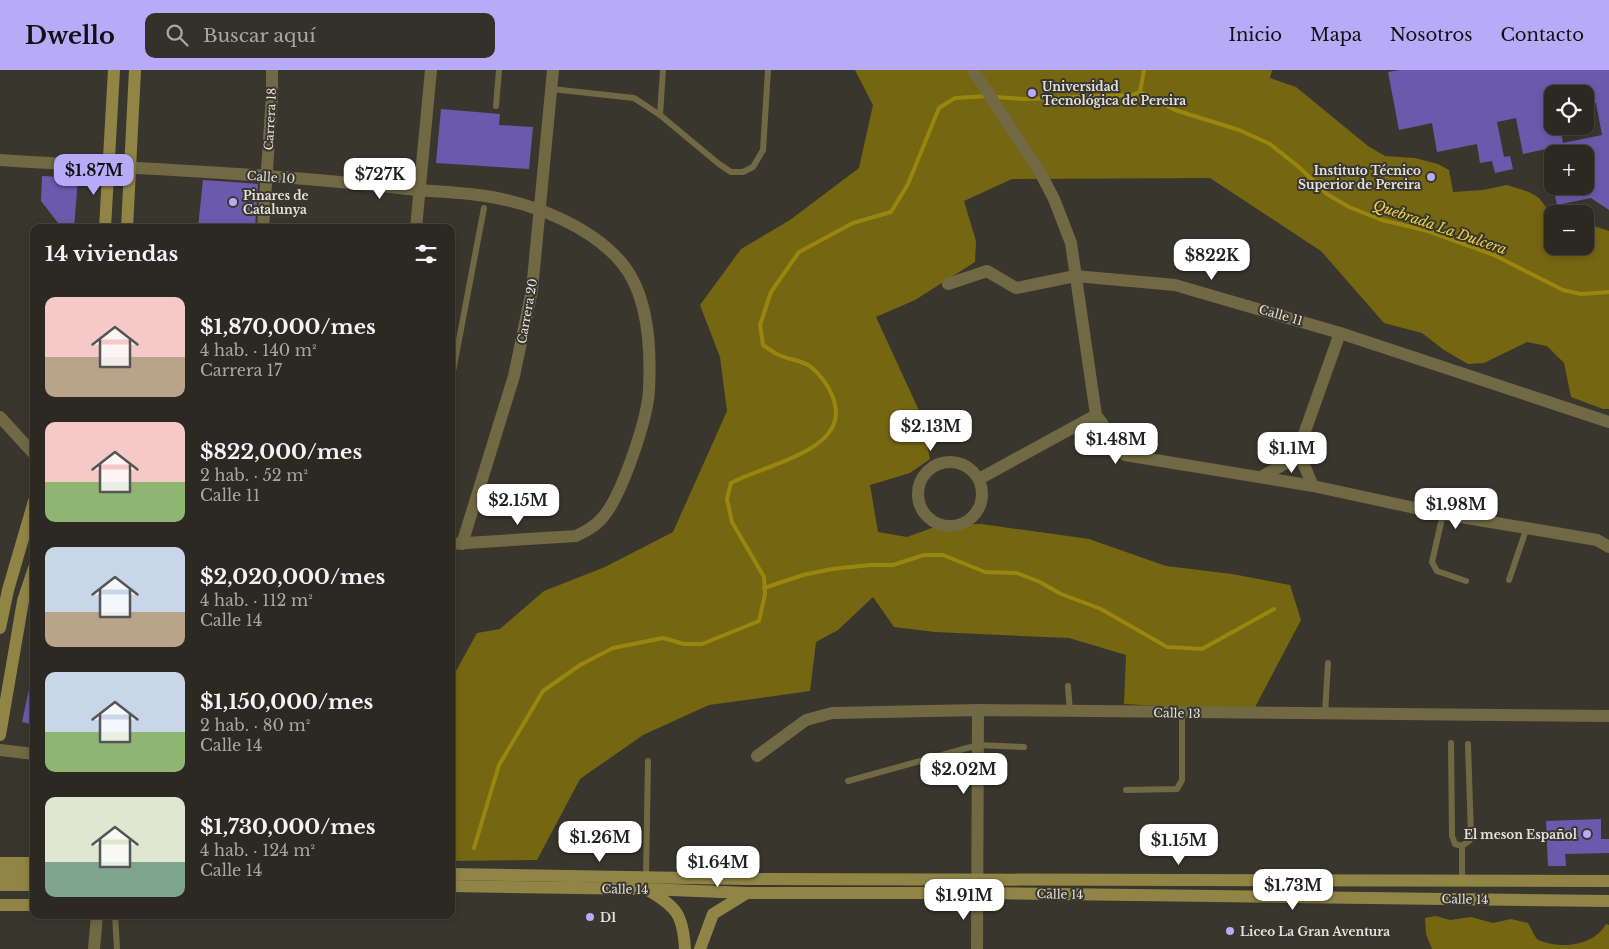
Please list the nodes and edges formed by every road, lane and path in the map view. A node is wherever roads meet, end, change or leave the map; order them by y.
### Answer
1 (114, 70) edge
2 (135, 70) edge
3 (272, 70) edge
4 (431, 70) edge
5 (499, 70) edge
6 (553, 70) edge
7 (663, 70) edge
8 (768, 70) edge
9 (973, 70) edge
10 (552, 88) junction
11 (496, 106) dead end
12 (660, 115) junction
13 (0, 160) edge
14 (110, 168) junction
15 (131, 169) junction
16 (268, 176) junction
17 (418, 190) junction
18 (484, 208) dead end
19 (539, 211) junction
20 (105, 224) edge
21 (127, 224) edge
22 (263, 224) edge
23 (416, 224) edge
24 (1075, 276) junction
25 (948, 284) dead end
26 (1340, 333) junction
27 (455, 361) edge
28 (1096, 415) junction
29 (0, 417) edge
30 (1609, 422) edge
31 (30, 450) edge
32 (1298, 451) junction
33 (1261, 478) junction
34 (979, 479) junction
35 (1313, 486) junction
36 (1443, 514) junction
37 (30, 515) edge
38 (1527, 527) junction
39 (457, 544) edge
40 (1609, 547) edge
41 (30, 580) edge
42 (1509, 580) dead end
43 (1466, 581) dead end
44 (0, 628) edge
45 (1328, 663) dead end
46 (1068, 686) dead end
47 (978, 710) junction
48 (1070, 712) junction
49 (1182, 713) junction
50 (1325, 714) junction
51 (1609, 716) edge
52 (0, 735) edge
53 (1451, 743) dead end
54 (1468, 744) dead end
55 (978, 745) junction
56 (1024, 747) dead end
57 (0, 750) edge
58 (30, 754) edge
59 (756, 756) dead end
60 (648, 761) dead end
61 (848, 781) dead end
62 (1126, 790) dead end
63 (1462, 846) junction
64 (0, 863) edge
65 (30, 863) edge
66 (0, 874) edge
67 (30, 874) edge
68 (455, 874) edge
69 (692, 878) junction
70 (978, 879) junction
71 (1462, 881) junction
72 (1609, 882) edge
73 (646, 883) junction
74 (0, 885) edge
75 (30, 885) edge
76 (455, 886) edge
77 (704, 891) junction
78 (747, 893) junction
79 (978, 894) junction
80 (1609, 901) edge
81 (0, 905) edge
82 (30, 905) edge
83 (713, 914) junction
84 (96, 919) edge
85 (115, 919) edge
86 (94, 949) edge
87 (117, 949) edge
88 (686, 949) edge
89 (700, 949) edge
90 (978, 949) edge

1 - 14 main road
2 - 15 main road
3 - 16 street, Carrera 18
4 - 17 street
5 - 11 lane
6 - 10 street, Carrera 20
7 - 12 lane
8 - 12 lane
9 - 24 street
10 - 12 lane
10 - 19 street, Carrera 20
13 - 14 street, Calle 10
14 - 15 street, Calle 10
14 - 20 main road
15 - 16 street, Calle 10
15 - 21 main road
16 - 17 street, Calle 10
16 - 22 street, Carrera 18
17 - 19 street, Calle 10
17 - 23 street
18 - 27 lane
19 - 39 street, Carrera 20
19 - 39 street, Calle 10
24 - 25 street, Calle 11
24 - 26 street, Calle 11
24 - 28 street
26 - 30 street, Calle 11
26 - 32 street
28 - 33 street
28 - 34 street
29 - 31 street
32 - 33 street
32 - 35 street
33 - 35 street
34 - 34 street
35 - 36 street
36 - 38 street
36 - 43 lane
37 - 44 main road
38 - 40 street
38 - 42 lane
41 - 52 main road
45 - 50 lane
46 - 48 lane
47 - 48 street, Calle 13
47 - 55 street
47 - 59 street, Calle 13
48 - 49 street, Calle 13
49 - 50 street, Calle 13
49 - 62 lane
50 - 51 street, Calle 13
53 - 63 lane
54 - 63 lane
55 - 56 lane
55 - 61 lane
55 - 70 street
57 - 58 street
60 - 73 lane
63 - 71 lane
64 - 65 main road
66 - 67 main road
68 - 73 main road, Calle 14
69 - 70 main road, Calle 14
69 - 73 main road, Calle 14
69 - 77 main road
70 - 71 main road, Calle 14
70 - 79 street
71 - 72 main road, Calle 14
73 - 76 main road, Calle 14
73 - 77 main road, Calle 14
73 - 88 main road
74 - 75 main road
77 - 78 main road, Calle 14
77 - 83 main road
78 - 79 main road, Calle 14
78 - 83 main road
79 - 80 main road, Calle 14
79 - 90 street
81 - 82 main road
83 - 89 main road
84 - 86 street
85 - 87 lane

